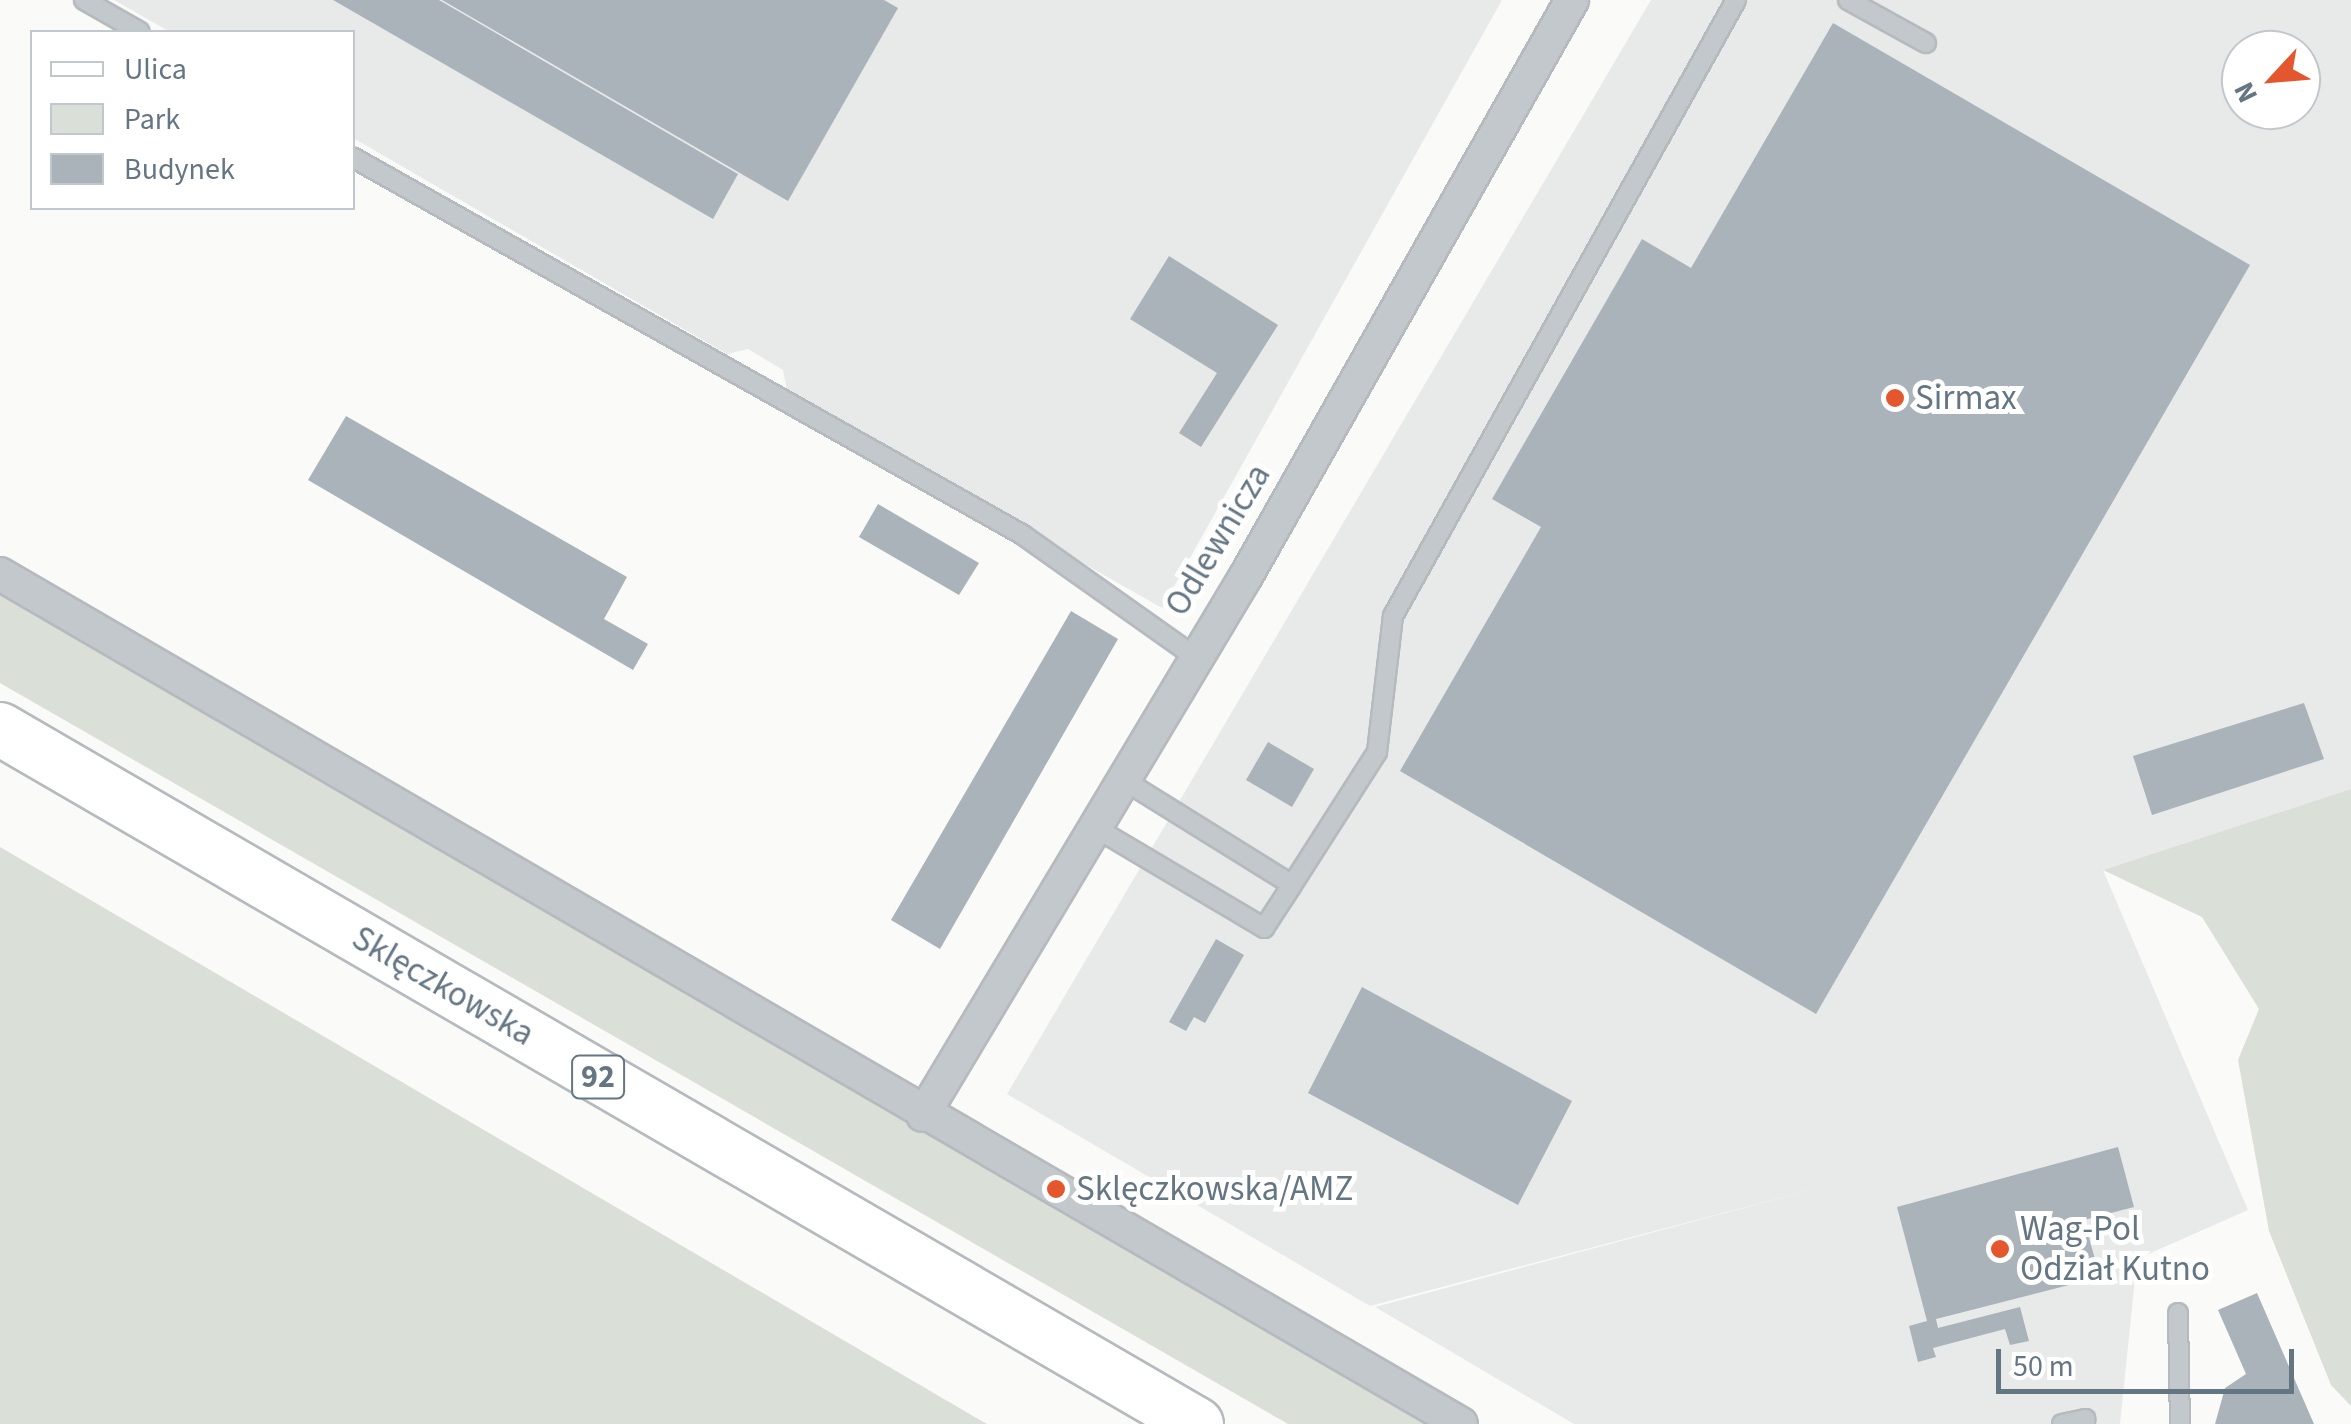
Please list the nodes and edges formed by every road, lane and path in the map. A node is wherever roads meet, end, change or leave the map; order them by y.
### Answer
1 (84, 0) edge
2 (1572, 0) edge
3 (1736, 0) edge
4 (1848, 0) edge
5 (136, 30) edge
6 (1926, 42) dead end
7 (355, 159) edge
8 (0, 574) edge
9 (1195, 657) junction
10 (0, 729) edge
11 (1122, 779) junction
12 (1094, 827) junction
13 (1292, 885) junction
14 (923, 1115) junction
15 (2178, 1313) dead end
16 (1197, 1424) edge
17 (1461, 1424) edge
18 (2062, 1424) edge
19 (2085, 1424) edge
20 (2180, 1424) edge

1 - 5 lane
2 - 9 street, Odlewnicza
3 - 13 lane
4 - 6 lane
7 - 9 lane
8 - 14 street
9 - 11 street, Odlewnicza
10 - 16 main road, Sklęczkowska / 92
11 - 12 street, Odlewnicza
11 - 13 lane
12 - 13 lane
12 - 14 street, Odlewnicza
14 - 17 street
15 - 20 lane
18 - 19 lane

